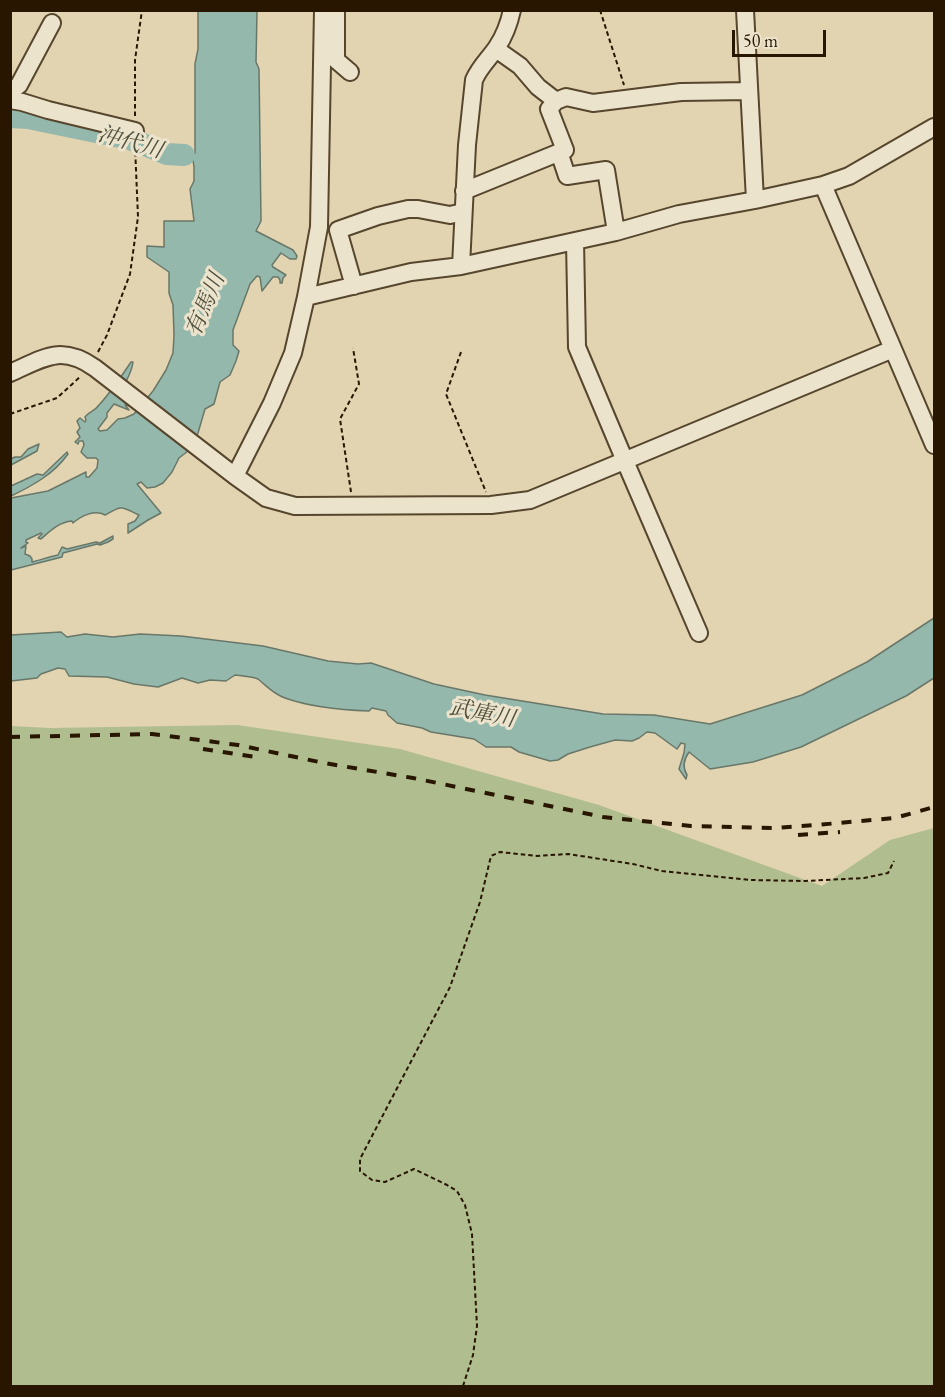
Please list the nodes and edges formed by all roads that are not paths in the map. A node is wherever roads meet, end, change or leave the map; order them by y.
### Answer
1 (323, 10) edge
2 (336, 10) edge
3 (512, 10) edge
4 (745, 10) edge
5 (52, 23) dead end
6 (496, 49) junction
7 (350, 72) dead end
8 (749, 91) junction
9 (10, 92) edge
10 (10, 100) edge
11 (555, 101) junction
12 (934, 128) edge
13 (135, 134) road end
14 (559, 152) junction
15 (823, 185) junction
16 (464, 191) junction
17 (755, 200) junction
18 (463, 212) junction
19 (616, 232) junction
20 (575, 241) junction
21 (461, 266) junction
22 (354, 286) junction
23 (306, 297) junction
24 (893, 349) junction
25 (10, 373) edge
26 (934, 445) edge
27 (625, 461) junction
28 (230, 473) junction
29 (699, 633) dead end

1 - 23 street
2 - 7 street
3 - 6 street
4 - 8 street
5 - 9 street
6 - 11 street
6 - 16 street
8 - 11 street
8 - 17 street
10 - 13 street
11 - 14 street
12 - 15 street
14 - 16 street
14 - 19 street
15 - 17 street
15 - 24 street
16 - 18 street
17 - 19 street
18 - 21 street
18 - 22 street
19 - 20 street
20 - 21 street
20 - 27 street
21 - 22 street
22 - 23 street
23 - 28 street
24 - 26 street
24 - 27 street
25 - 28 street
27 - 28 street
27 - 29 street

